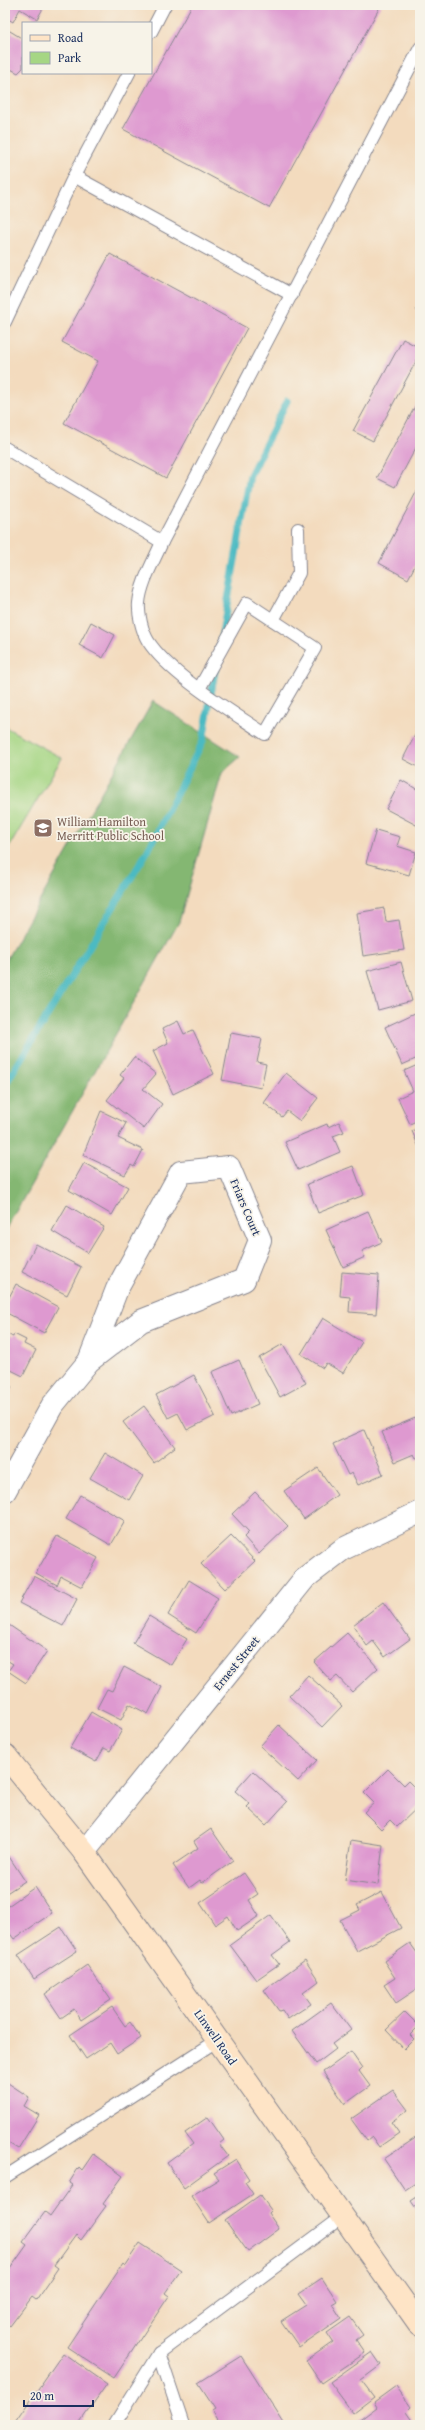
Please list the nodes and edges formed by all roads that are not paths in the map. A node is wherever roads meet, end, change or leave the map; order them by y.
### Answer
1 (166, 5) edge
2 (152, 30) edge
3 (420, 48) edge
4 (128, 74) edge
5 (74, 176) junction
6 (292, 295) junction
7 (5, 322) edge
8 (5, 448) edge
9 (298, 529) dead end
10 (162, 542) junction
11 (273, 620) junction
12 (199, 688) junction
13 (89, 1361) junction
14 (5, 1491) edge
15 (420, 1512) edge
16 (5, 1755) edge
17 (84, 1852) junction
18 (218, 2040) junction
19 (5, 2177) edge
20 (342, 2217) junction
21 (420, 2325) edge
22 (159, 2353) junction
23 (114, 2425) edge
24 (184, 2425) edge

1 - 2 lane
3 - 6 lane
4 - 5 lane
5 - 6 lane
5 - 7 lane
6 - 10 lane
8 - 10 lane
9 - 11 lane
10 - 12 lane
11 - 12 lane
11 - 12 lane
13 - 13 street, Friars Court
13 - 14 street, Friars Court
15 - 17 street, Ernest Street
16 - 17 main road, Linwell Road
17 - 18 main road, Linwell Road
18 - 19 lane
18 - 20 main road, Linwell Road
20 - 21 main road, Linwell Road
20 - 22 lane
22 - 23 lane
22 - 24 lane

